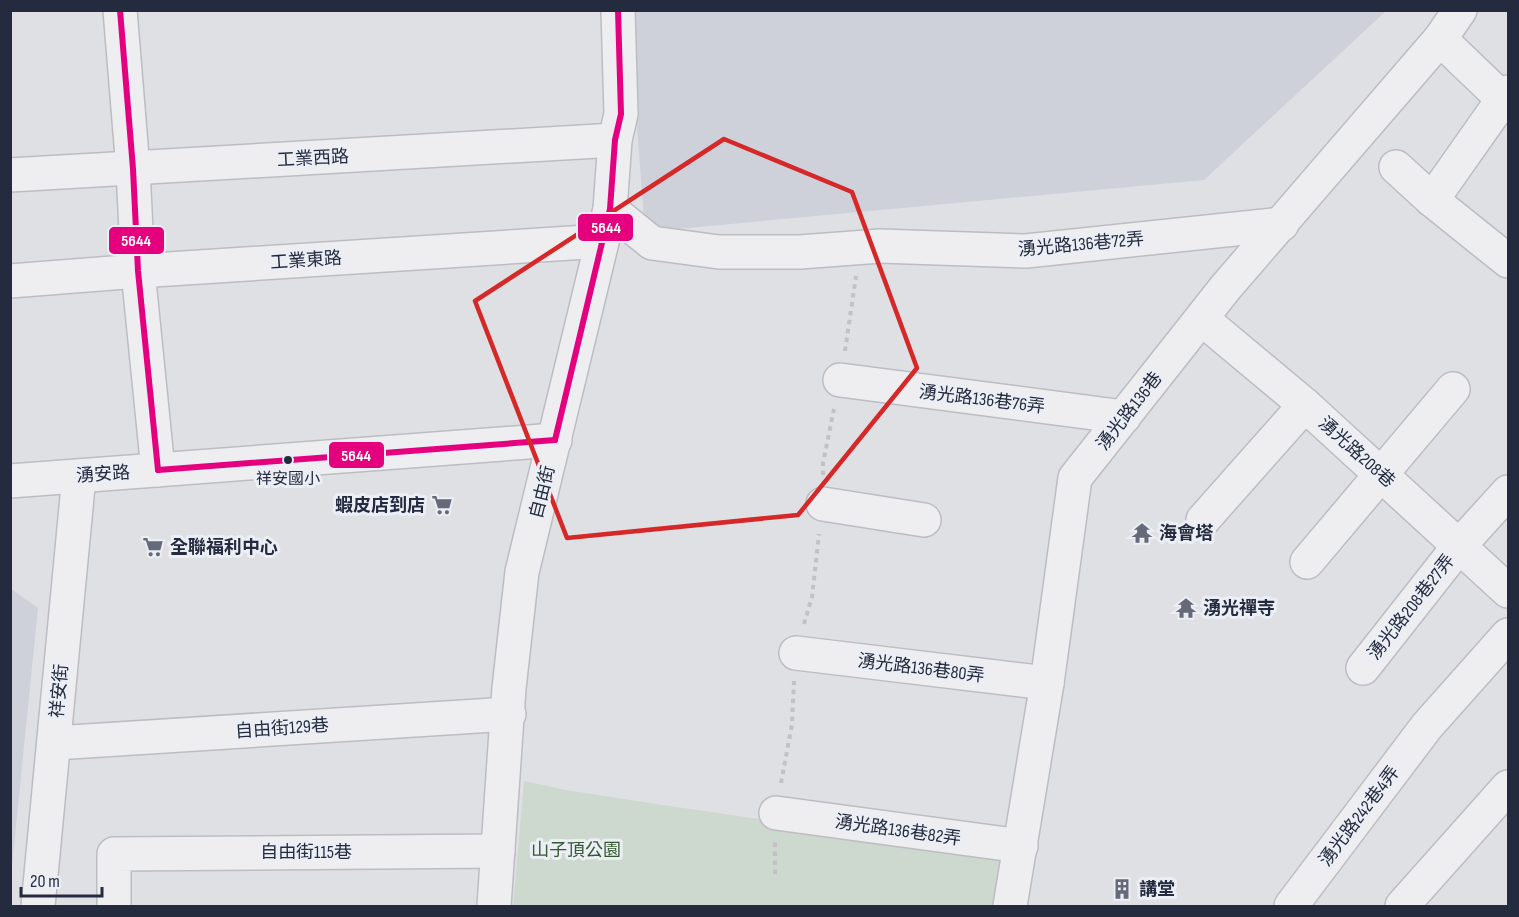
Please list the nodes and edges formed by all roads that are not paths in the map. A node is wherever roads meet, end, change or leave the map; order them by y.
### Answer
1 (120, 10) edge
2 (618, 10) edge
3 (1460, 10) edge
4 (1440, 39) junction
5 (1506, 99) edge
6 (615, 140) junction
7 (1396, 167) dead end
8 (133, 169) junction
9 (10, 175) edge
10 (1432, 200) junction
11 (610, 209) junction
12 (1281, 224) junction
13 (602, 241) junction
14 (1509, 261) edge
15 (138, 271) junction
16 (10, 281) edge
17 (1202, 319) junction
18 (840, 380) road end
19 (1453, 388) dead end
20 (1305, 405) junction
21 (1124, 417) junction
22 (555, 440) junction
23 (158, 470) junction
24 (1382, 475) junction
25 (79, 476) junction
26 (10, 481) edge
27 (1509, 492) edge
28 (823, 504) road end
29 (924, 520) dead end
30 (1203, 520) dead end
31 (1459, 546) junction
32 (1307, 562) dead end
33 (1509, 591) edge
34 (1509, 635) edge
35 (796, 653) road end
36 (1363, 668) dead end
37 (1047, 683) junction
38 (509, 714) junction
39 (55, 743) junction
40 (1506, 790) edge
41 (776, 813) road end
42 (1021, 846) junction
43 (498, 851) junction
44 (38, 906) edge
45 (114, 906) edge
46 (494, 906) edge
47 (1010, 906) edge
48 (1291, 906) edge
49 (1402, 906) edge

1 - 8 street
2 - 6 street, 自由街
3 - 4 street, 湧光路136巷
4 - 5 street
4 - 12 street, 湧光路136巷
5 - 10 street
6 - 8 street, 工業西路
6 - 11 street, 自由街
7 - 10 street
8 - 9 street, 工業西路
8 - 15 street
10 - 14 street
11 - 12 street, 湧光路136巷72弄
11 - 13 street, 自由街
12 - 17 street, 湧光路136巷
13 - 15 street, 工業東路
13 - 22 street, 自由街
15 - 16 street, 工業東路
15 - 23 street
17 - 20 street, 湧光路208巷
17 - 21 street, 湧光路136巷
18 - 21 street, 湧光路136巷76弄
19 - 24 street
20 - 24 street, 湧光路208巷
20 - 30 street
21 - 37 street, 湧光路136巷
22 - 23 street, 湧安路
22 - 38 street, 自由街
23 - 25 street, 湧安路
24 - 31 street, 湧光路208巷
24 - 32 street
25 - 26 street, 湧安路
25 - 39 street, 祥安街
27 - 31 street, 湧光路208巷27弄
28 - 29 street
31 - 33 street, 湧光路208巷
31 - 36 street, 湧光路208巷27弄
34 - 48 street, 湧光路242巷4弄
35 - 37 street, 湧光路136巷80弄
37 - 42 street, 湧光路136巷
38 - 39 street, 自由街129巷
38 - 43 street, 自由街
39 - 44 street, 祥安街
40 - 49 street
41 - 42 street, 湧光路136巷82弄
42 - 47 street, 湧光路136巷
43 - 45 street, 自由街115巷
43 - 46 street, 自由街

